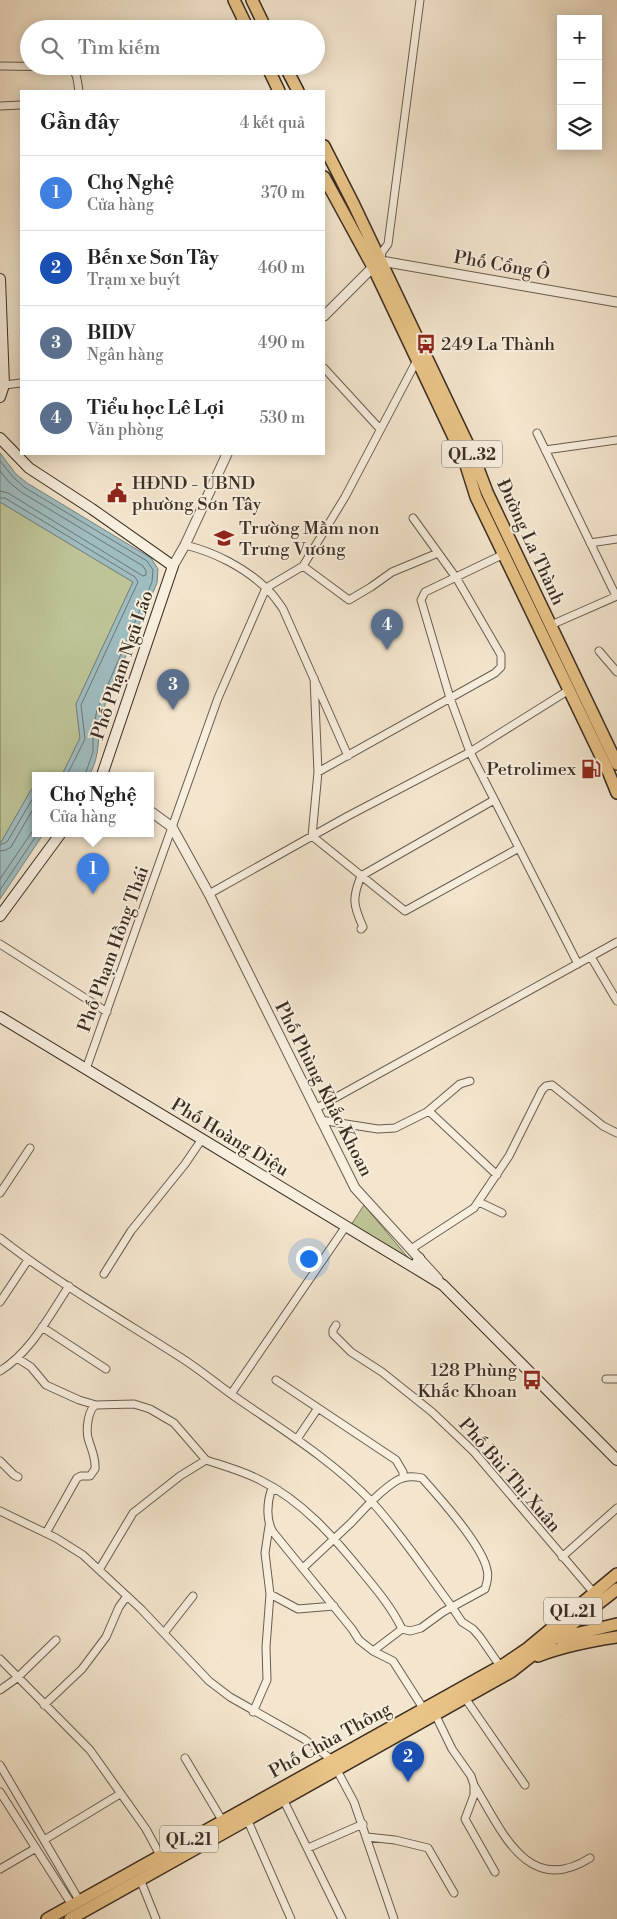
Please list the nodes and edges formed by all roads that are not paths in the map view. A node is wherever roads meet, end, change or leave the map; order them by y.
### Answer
1 (234, 0) edge
2 (252, 0) edge
3 (420, 0) edge
4 (244, 20) edge
5 (262, 20) edge
6 (0, 66) edge
7 (20, 66) edge
8 (76, 75) edge
9 (271, 75) edge
10 (290, 75) edge
11 (79, 90) edge
12 (279, 90) edge
13 (297, 90) edge
14 (20, 105) edge
15 (0, 106) edge
16 (325, 148) edge
17 (325, 179) edge
18 (377, 264) junction
19 (0, 279) edge
20 (617, 302) edge
21 (325, 312) edge
22 (1, 345) edge
23 (416, 362) junction
24 (325, 369) edge
25 (20, 383) edge
26 (4, 385) junction
27 (0, 397) edge
28 (380, 429) junction
29 (537, 433) dead end
30 (0, 438) edge
31 (617, 440) edge
32 (545, 450) junction
33 (226, 455) edge
34 (413, 518) dead end
35 (617, 539) edge
36 (590, 543) junction
37 (184, 545) junction
38 (438, 553) junction
39 (504, 554) junction
40 (173, 566) junction
41 (303, 566) junction
42 (455, 577) junction
43 (266, 588) junction
44 (616, 596) edge
45 (551, 625) junction
46 (599, 652) dead end
47 (617, 672) edge
48 (314, 678) junction
49 (569, 690) junction
50 (450, 698) junction
51 (470, 752) junction
52 (348, 756) junction
53 (617, 764) edge
54 (103, 772) edge
55 (318, 772) junction
56 (617, 793) edge
57 (494, 800) junction
58 (154, 814) edge
59 (172, 826) junction
60 (312, 836) junction
61 (58, 837) edge
62 (519, 848) junction
63 (361, 876) junction
64 (209, 894) junction
65 (0, 916) edge
66 (361, 929) dead end
67 (617, 942) edge
68 (0, 944) edge
69 (591, 956) junction
70 (578, 964) junction
71 (617, 1001) edge
72 (106, 1012) junction
73 (0, 1017) edge
74 (86, 1069) junction
75 (470, 1081) dead end
76 (315, 1109) junction
77 (426, 1112) junction
78 (320, 1120) junction
79 (617, 1133) edge
80 (202, 1139) junction
81 (30, 1148) dead end
82 (497, 1175) junction
83 (0, 1194) edge
84 (479, 1202) junction
85 (502, 1214) dead end
86 (346, 1226) junction
87 (0, 1238) edge
88 (411, 1249) junction
89 (28, 1260) junction
90 (416, 1262) junction
91 (104, 1274) dead end
92 (69, 1286) junction
93 (0, 1302) edge
94 (336, 1325) dead end
95 (42, 1327) junction
96 (17, 1358) junction
97 (106, 1369) dead end
98 (0, 1371) edge
99 (606, 1379) dead end
100 (276, 1380) dead end
101 (617, 1380) edge
102 (230, 1394) junction
103 (96, 1404) junction
104 (318, 1408) junction
105 (297, 1439) junction
106 (206, 1460) junction
107 (617, 1460) edge
108 (0, 1461) edge
109 (18, 1477) dead end
110 (403, 1478) junction
111 (278, 1490) junction
112 (371, 1502) junction
113 (617, 1508) edge
114 (0, 1511) edge
115 (269, 1526) junction
116 (46, 1533) junction
117 (334, 1539) junction
118 (562, 1557) junction
119 (303, 1568) junction
120 (99, 1570) junction
121 (617, 1574) edge
122 (617, 1589) edge
123 (594, 1593) junction
124 (270, 1594) junction
125 (127, 1596) junction
126 (193, 1596) dead end
127 (334, 1606) junction
128 (452, 1607) junction
129 (617, 1624) edge
130 (402, 1629) junction
131 (164, 1633) junction
132 (617, 1637) edge
133 (554, 1639) junction
134 (56, 1640) dead end
135 (528, 1648) junction
136 (373, 1651) junction
137 (0, 1659) edge
138 (0, 1664) edge
139 (500, 1666) junction
140 (511, 1672) junction
141 (15, 1679) junction
142 (0, 1690) edge
143 (465, 1698) junction
144 (44, 1705) junction
145 (423, 1708) junction
146 (253, 1712) junction
147 (435, 1714) junction
148 (186, 1758) dead end
149 (334, 1764) junction
150 (0, 1765) edge
151 (474, 1785) junction
152 (524, 1785) dead end
153 (0, 1792) edge
154 (120, 1794) junction
155 (283, 1799) junction
156 (247, 1819) junction
157 (222, 1820) junction
158 (363, 1824) junction
159 (367, 1837) junction
160 (44, 1840) junction
161 (186, 1847) junction
162 (36, 1848) junction
163 (308, 1848) junction
164 (160, 1854) junction
165 (590, 1858) dead end
166 (0, 1869) edge
167 (495, 1872) dead end
168 (140, 1879) junction
169 (454, 1893) dead end
170 (75, 1912) edge
171 (47, 1919) edge
172 (156, 1919) edge
173 (291, 1919) edge
174 (342, 1919) edge
175 (394, 1919) edge

1 - 4 highway
2 - 5 highway
3 - 18 street
6 - 7 street
8 - 11 street
9 - 12 highway
10 - 13 highway
14 - 15 street
16 - 18 highway, Đường La Thành / QL.32
17 - 18 highway, Đường La Thành / QL.32
18 - 20 street, Phố Cổng Ô
18 - 21 street
18 - 23 highway, Đường La Thành / QL.32
18 - 45 highway, Đường La Thành / QL.32
19 - 22 main road
22 - 26 main road
23 - 28 street
23 - 39 highway, Đường La Thành / QL.32
24 - 28 street
25 - 26 street
26 - 27 main road
28 - 41 street
29 - 32 street
30 - 40 main road
31 - 32 street
32 - 36 street
33 - 37 street
34 - 38 street
35 - 36 street
36 - 44 street
37 - 40 street
37 - 43 street
38 - 41 street
38 - 42 street
39 - 42 street
39 - 49 highway, Đường La Thành / QL.32
40 - 54 main road, Phố Phạm Ngũ Lão
41 - 43 street
42 - 50 street
42 - 50 street
43 - 48 street
43 - 59 street, Phố Phạm Hồng Thái
44 - 45 street
45 - 53 highway, Đường La Thành / QL.32
46 - 47 street
48 - 52 street
48 - 55 street
49 - 51 street
49 - 56 highway, Đường La Thành / QL.32
50 - 51 street
50 - 52 street
51 - 57 street
51 - 60 street
52 - 55 street
55 - 60 street
57 - 62 street
57 - 63 street
58 - 59 street, Phố Phùng Khắc Khoan
59 - 64 street, Phố Phùng Khắc Khoan
59 - 72 street, Phố Phạm Hồng Thái
60 - 63 street
60 - 64 street
61 - 65 main road
62 - 63 street
62 - 70 street
63 - 66 street
64 - 76 street, Phố Phùng Khắc Khoan
67 - 69 street
68 - 72 street
69 - 70 street
69 - 71 street
70 - 76 street
72 - 74 street, Phố Phạm Hồng Thái
73 - 74 main road, Phố Hoàng Diệu
74 - 80 main road, Phố Hoàng Diệu
75 - 77 street
76 - 78 street, Phố Phùng Khắc Khoan
77 - 78 street
77 - 82 street
78 - 88 street, Phố Phùng Khắc Khoan
79 - 82 street
80 - 86 main road, Phố Hoàng Diệu
80 - 91 street
81 - 83 street
82 - 84 street
84 - 85 street
84 - 88 street
86 - 90 main road, Phố Hoàng Diệu
86 - 102 street
87 - 89 street
88 - 90 street, Phố Phùng Khắc Khoan
89 - 92 street
89 - 93 street
90 - 107 main road, Phố Hoàng Diệu
92 - 95 street
92 - 102 street
94 - 118 street, Phố Bùi Thị Xuân
95 - 96 street
95 - 97 street
96 - 98 street
96 - 103 street
99 - 101 street
100 - 104 street
102 - 105 street
103 - 106 street
103 - 116 street
104 - 105 street
104 - 110 street
105 - 112 street
106 - 111 street
106 - 120 street
108 - 109 street
110 - 112 street
110 - 128 street
111 - 115 street
111 - 117 street
112 - 117 street
112 - 128 street
113 - 118 street
114 - 116 street
115 - 119 street
115 - 124 street
116 - 120 street
117 - 119 street
117 - 130 street
118 - 123 street, Phố Bùi Thị Xuân
119 - 127 street
120 - 125 street
121 - 123 highway, Phố Chùa Thông / QL.21
122 - 133 highway, Phố Chùa Thông / QL.21
123 - 135 highway, Phố Chùa Thông / QL.21
124 - 127 street
124 - 146 street
125 - 131 street
125 - 144 street
126 - 131 street
127 - 136 street
128 - 130 street
128 - 139 street
129 - 133 highway
130 - 136 street
131 - 146 street
132 - 140 highway
133 - 135 highway
133 - 140 highway, Phố Chùa Thông / QL.21
134 - 141 street
135 - 139 highway, Phố Chùa Thông / QL.21
136 - 145 street
137 - 141 street
138 - 141 street
139 - 145 highway, Phố Chùa Thông / QL.21
140 - 143 highway, Phố Chùa Thông / QL.21
141 - 142 street
141 - 144 street
143 - 147 highway, Phố Chùa Thông / QL.21
143 - 152 street
144 - 154 street
145 - 149 highway, Phố Chùa Thông / QL.21
146 - 149 street
147 - 149 highway, Phố Chùa Thông / QL.21
147 - 151 street
148 - 157 street
149 - 155 highway, Phố Chùa Thông / QL.21
149 - 157 highway, Phố Chùa Thông / QL.21
149 - 158 street
150 - 160 street
151 - 165 street
151 - 167 street
153 - 162 street
154 - 160 street
154 - 164 street
155 - 156 highway, Phố Chùa Thông / QL.21
155 - 163 street
156 - 161 highway, Phố Chùa Thông / QL.21
156 - 173 street
157 - 161 highway, Phố Chùa Thông / QL.21
158 - 159 street
158 - 163 street
159 - 169 street
159 - 175 street
160 - 170 street
161 - 164 highway, Phố Chùa Thông / QL.21
161 - 168 highway, Phố Chùa Thông / QL.21
162 - 166 street
162 - 170 street
163 - 174 street
164 - 170 highway, Phố Chùa Thông / QL.21
168 - 170 highway, Phố Chùa Thông / QL.21
168 - 172 street
170 - 171 highway, Phố Chùa Thông / QL.21

